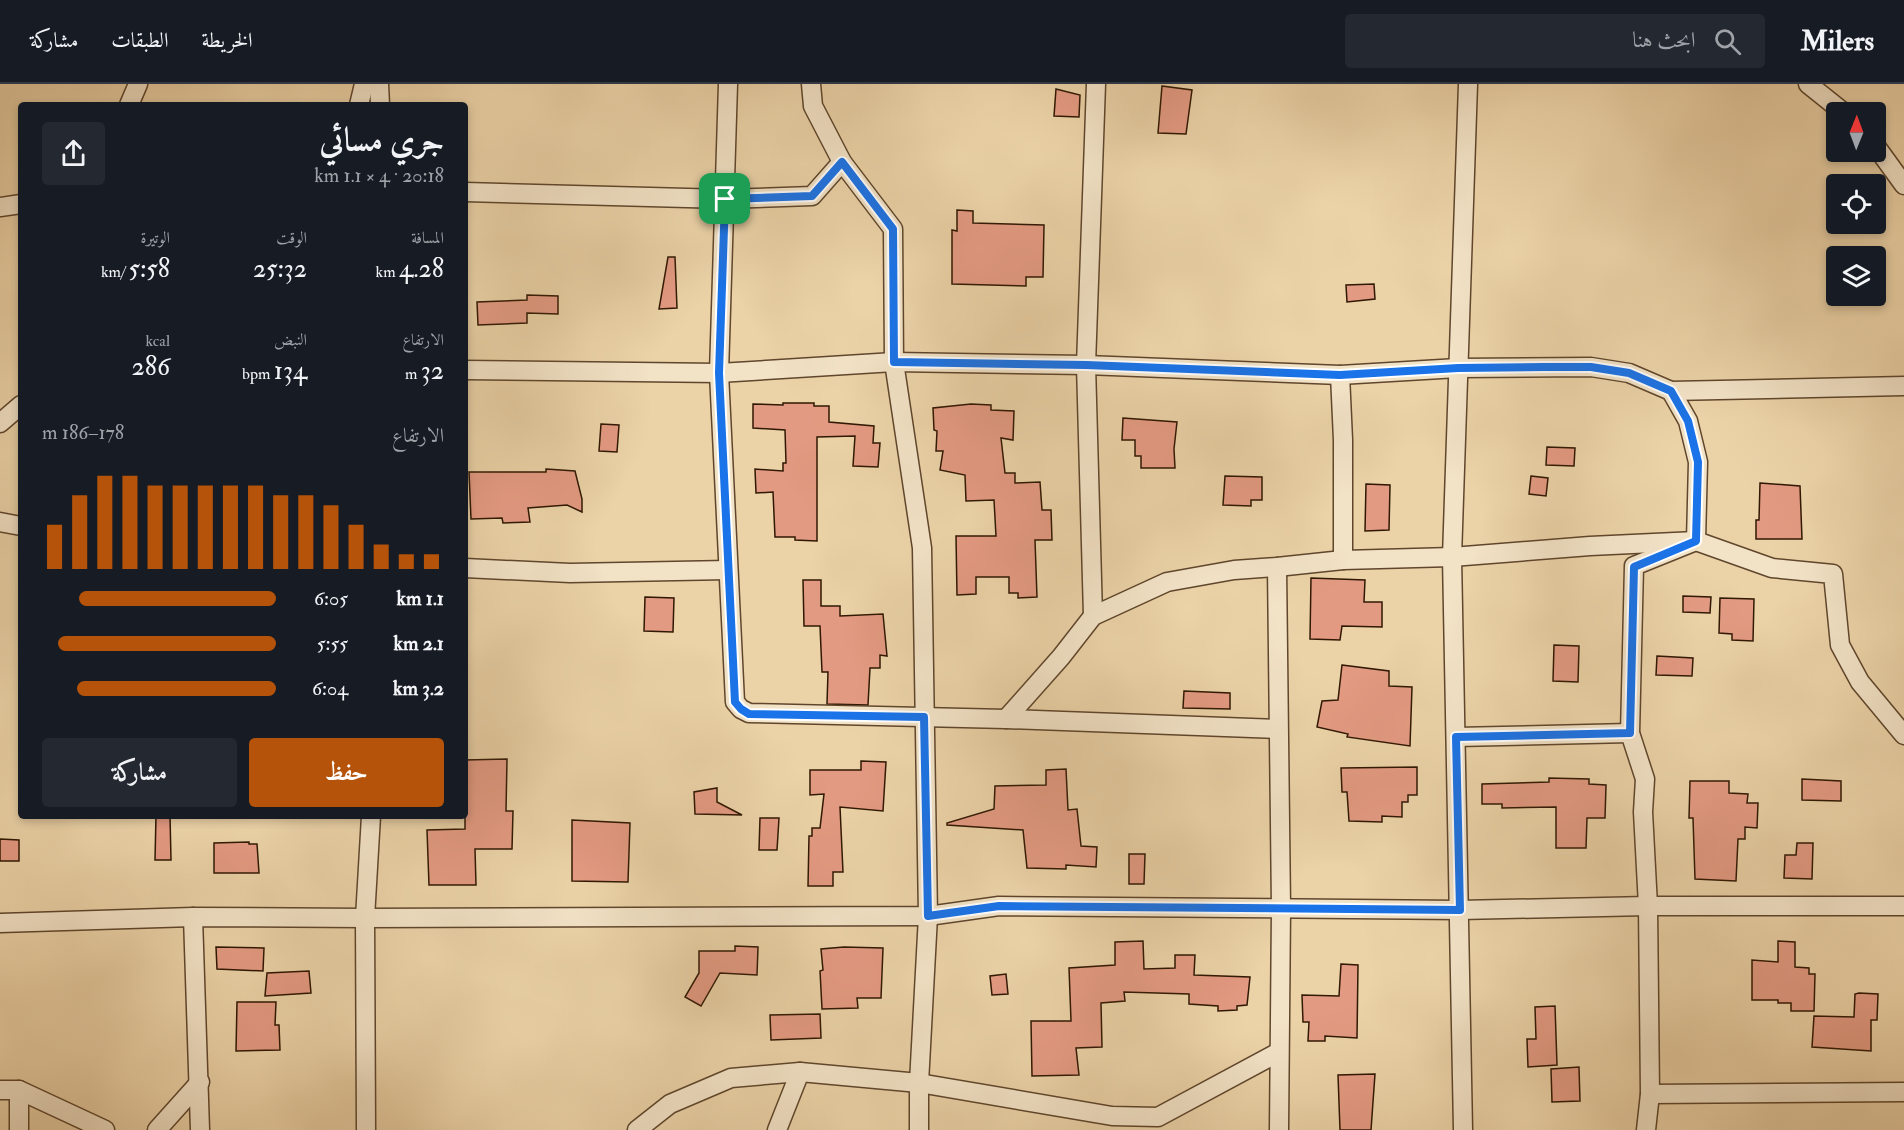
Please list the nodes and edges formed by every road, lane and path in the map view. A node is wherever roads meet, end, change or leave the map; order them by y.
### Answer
1 (138, 84) edge
2 (364, 84) edge
3 (380, 84) edge
4 (728, 84) edge
5 (811, 84) edge
6 (1096, 84) edge
7 (1468, 84) edge
8 (1808, 84) edge
9 (130, 102) edge
10 (360, 102) edge
11 (380, 102) edge
12 (1830, 102) edge
13 (1886, 161) edge
14 (842, 162) junction
15 (1904, 185) edge
16 (468, 192) edge
17 (725, 199) junction
18 (18, 204) edge
19 (0, 207) edge
20 (894, 362) junction
21 (1086, 365) junction
22 (1458, 368) junction
23 (468, 370) edge
24 (719, 373) junction
25 (1340, 375) junction
26 (1904, 386) edge
27 (1671, 391) junction
28 (18, 408) edge
29 (0, 423) edge
30 (0, 522) edge
31 (18, 525) edge
32 (1696, 541) junction
33 (1452, 557) junction
34 (1342, 560) junction
35 (1277, 567) junction
36 (468, 568) edge
37 (728, 570) junction
38 (1093, 616) junction
39 (924, 717) junction
40 (1006, 719) junction
41 (1278, 729) junction
42 (1630, 733) junction
43 (1904, 735) edge
44 (1456, 737) junction
45 (371, 819) edge
46 (1648, 906) junction
47 (1904, 906) edge
48 (1281, 908) junction
49 (1460, 910) junction
50 (928, 916) junction
51 (193, 917) junction
52 (365, 918) junction
53 (0, 923) edge
54 (1279, 1052) junction
55 (800, 1072) junction
56 (200, 1082) junction
57 (919, 1083) junction
58 (0, 1090) edge
59 (20, 1090) junction
60 (1904, 1092) edge
61 (1650, 1094) junction
62 (1112, 1123) edge
63 (19, 1130) edge
64 (105, 1130) edge
65 (157, 1130) edge
66 (200, 1130) edge
67 (366, 1130) edge
68 (637, 1130) edge
69 (777, 1130) edge
70 (919, 1130) edge
71 (1279, 1130) edge
72 (1464, 1130) edge
73 (1646, 1130) edge

1 - 9 street
2 - 10 street
3 - 11 street
4 - 17 street
5 - 14 street
6 - 21 street
7 - 22 street
8 - 12 street
13 - 15 street
14 - 17 street
14 - 20 street
16 - 17 street
17 - 24 street
18 - 19 street
20 - 21 street
20 - 24 street
20 - 39 street
21 - 25 street
21 - 38 street
22 - 25 street
22 - 27 street
22 - 33 street
23 - 24 street
24 - 37 street
25 - 34 street
26 - 27 street
27 - 32 street
28 - 29 street
30 - 31 street
32 - 33 street
32 - 42 street
32 - 43 street
33 - 34 street
33 - 44 street
34 - 35 street
35 - 38 street
35 - 41 street
36 - 37 street
37 - 39 street
38 - 40 street
39 - 40 street
39 - 50 street
40 - 41 street
41 - 48 street
42 - 44 street
42 - 46 street
44 - 49 street
45 - 52 street
46 - 47 street
46 - 49 street
46 - 61 street
48 - 49 street
48 - 50 street
48 - 54 street
49 - 72 street
50 - 52 street
50 - 57 street
51 - 52 street
51 - 53 street
51 - 56 street
52 - 67 street
54 - 62 street
54 - 71 street
55 - 57 street
55 - 68 street
55 - 69 street
56 - 65 street
56 - 66 street
57 - 62 street
57 - 70 street
58 - 59 street
59 - 63 street
59 - 64 street
60 - 61 street
61 - 73 street

